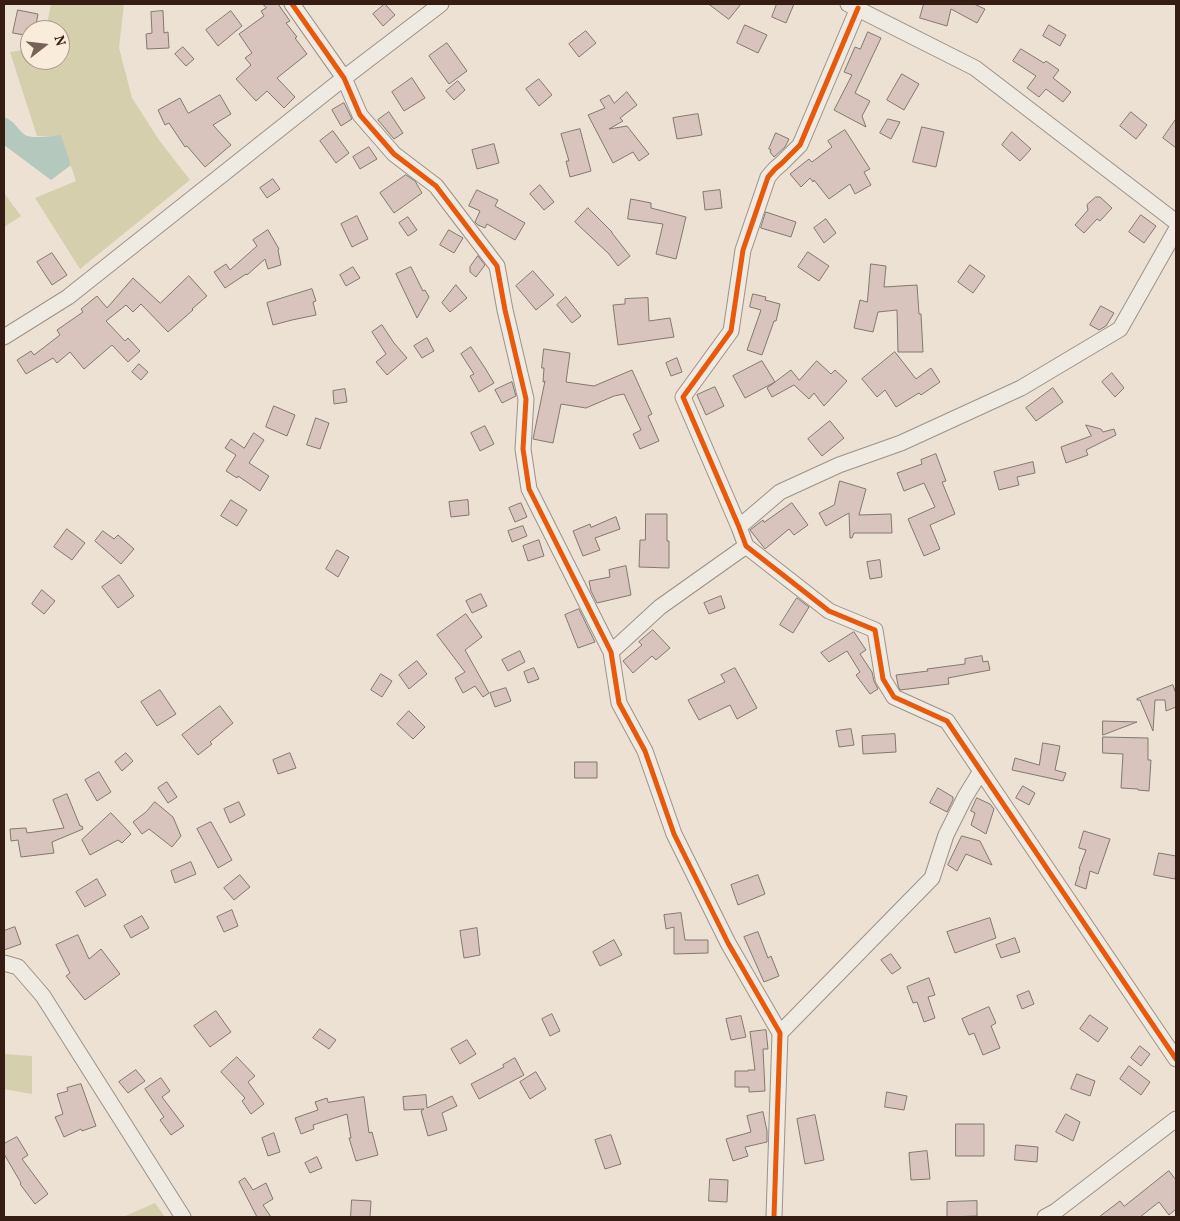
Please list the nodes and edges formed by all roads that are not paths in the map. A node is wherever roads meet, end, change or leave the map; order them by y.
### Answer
1 (292, 4) edge
2 (441, 4) edge
3 (853, 6) edge
4 (344, 78) junction
5 (1176, 222) edge
6 (1176, 230) edge
7 (4, 337) edge
8 (739, 527) junction
9 (746, 546) junction
10 (611, 652) junction
11 (981, 771) junction
12 (4, 963) edge
13 (780, 1034) junction
14 (1176, 1059) edge
15 (1176, 1119) edge
16 (182, 1217) edge
17 (774, 1217) edge
18 (1045, 1217) edge

1 - 4 street
2 - 4 street
3 - 5 street
3 - 8 street
4 - 7 street
4 - 10 street
6 - 8 street
8 - 9 street
9 - 10 street
9 - 11 street
10 - 13 street
11 - 13 street
11 - 14 street
12 - 16 street
13 - 17 street
15 - 18 street

